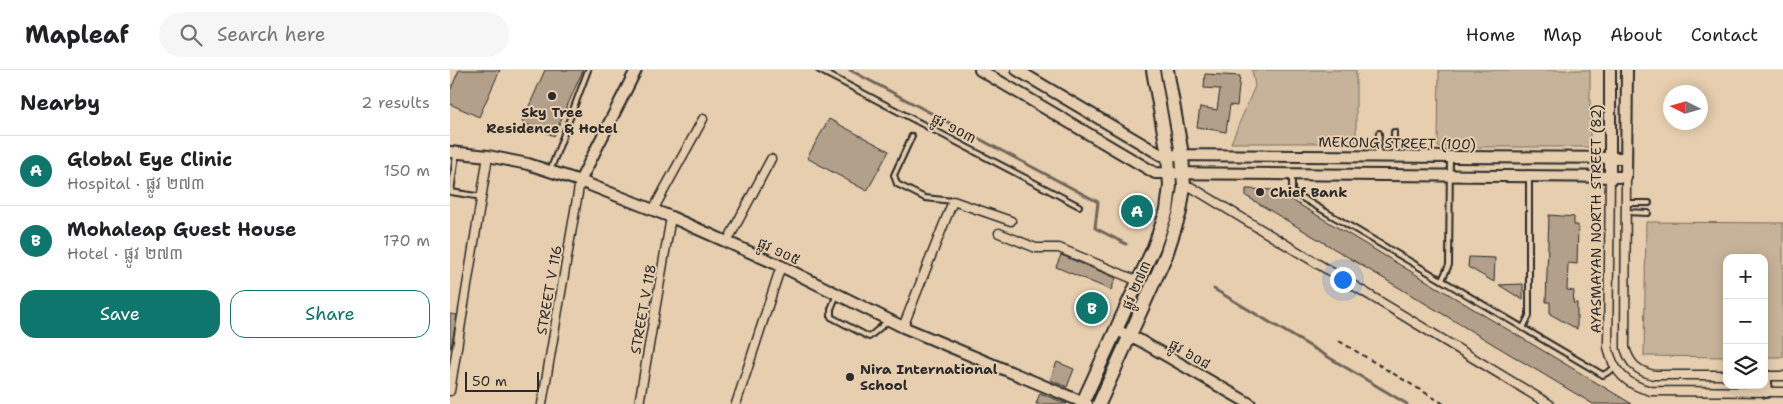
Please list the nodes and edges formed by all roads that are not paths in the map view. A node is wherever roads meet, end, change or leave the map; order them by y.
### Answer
1 (588, 70) edge
2 (636, 70) edge
3 (819, 70) edge
4 (980, 70) edge
5 (1017, 70) edge
6 (1153, 70) edge
7 (1167, 70) edge
8 (1610, 70) edge
9 (1627, 70) edge
10 (703, 119) dead end
11 (1394, 132) dead end
12 (1379, 133) dead end
13 (912, 136) dead end
14 (453, 152) edge
15 (1182, 154) junction
16 (1168, 155) junction
17 (488, 156) junction
18 (1378, 156) junction
19 (1394, 156) junction
20 (1450, 157) junction
21 (1610, 158) junction
22 (1626, 158) junction
23 (771, 159) dead end
24 (550, 171) junction
25 (1184, 174) junction
26 (1292, 174) junction
27 (1450, 176) junction
28 (1529, 176) junction
29 (1610, 177) junction
30 (1626, 177) junction
31 (1170, 180) junction
32 (580, 181) junction
33 (1184, 187) junction
34 (482, 197) junction
35 (953, 201) junction
36 (1626, 202) junction
37 (1649, 203) dead end
38 (1079, 206) dead end
39 (653, 210) junction
40 (1625, 212) junction
41 (1648, 213) dead end
42 (671, 217) junction
43 (1011, 221) dead end
44 (999, 233) dead end
45 (727, 242) junction
46 (781, 266) junction
47 (1442, 280) junction
48 (1138, 281) junction
49 (837, 294) junction
50 (889, 320) junction
51 (903, 328) junction
52 (1523, 328) junction
53 (1116, 330) junction
54 (1129, 336) junction
55 (1615, 368) junction
56 (1723, 375) edge
57 (1768, 376) edge
58 (1783, 376) edge
59 (1766, 389) edge
60 (450, 391) edge
61 (1766, 392) junction
62 (1783, 392) edge
63 (1084, 403) edge
64 (542, 404) edge
65 (639, 404) edge
66 (736, 404) edge
67 (1099, 404) edge
68 (1250, 404) edge
69 (1549, 404) edge

1 - 24 lane
2 - 32 street
3 - 38 lane, ផ្លូវ ១០៣
4 - 31 street
5 - 16 street
6 - 16 main road, ផ្លូវ ២៧៣
7 - 15 main road, ផ្លូវ ២៧៣
8 - 21 street, AYASMAYAN NORTH STREET (82)
9 - 22 street, AYASMAYAN NORTH STREET (82)
10 - 39 street
11 - 19 lane
12 - 18 lane
13 - 35 lane
14 - 17 street, ផ្លូវ ១០៥
14 - 34 lane
15 - 16 street, MEKONG STREET (100)
15 - 18 street, MEKONG STREET (100)
15 - 25 main road, ផ្លូវ ២៧៣
16 - 31 main road, ផ្លូវ ២៧៣
17 - 24 street, ផ្លូវ ១០៥
17 - 34 street
18 - 19 street, MEKONG STREET (100)
19 - 20 street, MEKONG STREET (100)
20 - 21 street, MEKONG STREET (100)
20 - 27 lane
21 - 22 street, MEKONG STREET (100)
21 - 29 street, AYASMAYAN NORTH STREET (82)
22 - 30 street, AYASMAYAN NORTH STREET (82)
23 - 45 street
24 - 32 street, ផ្លូវ ១០៥
25 - 26 street
25 - 31 street
25 - 33 main road, ផ្លូវ ២៧៣
26 - 27 street
26 - 47 lane
27 - 28 street
27 - 47 lane
28 - 29 street
28 - 52 lane
29 - 30 street
29 - 55 street, AYASMAYAN NORTH STREET (82)
30 - 36 street, AYASMAYAN NORTH STREET (82)
31 - 33 main road
31 - 48 main road, ផ្លូវ ២៧៣
32 - 39 street, ផ្លូវ ១០៥
32 - 64 street, STREET V 116
33 - 54 main road, ផ្លូវ ២៧៣
33 - 69 street
34 - 60 street
35 - 43 street
35 - 51 street
36 - 37 lane
36 - 40 street, AYASMAYAN NORTH STREET (82)
39 - 42 street, ផ្លូវ ១០៥
40 - 41 lane
40 - 56 street, AYASMAYAN NORTH STREET (82)
42 - 45 street, ផ្លូវ ១០៥
42 - 65 street, STREET V 118
44 - 48 street
45 - 46 street, ផ្លូវ ១០៥
46 - 49 street, ផ្លូវ ១០៥
46 - 66 street
47 - 52 lane
48 - 53 main road, ផ្លូវ ២៧៣
49 - 50 street, ផ្លូវ ១០៥
49 - 50 lane
50 - 51 street, ផ្លូវ ១០៥
51 - 63 street, ផ្លូវ ១០៥
52 - 55 lane
53 - 54 street, ផ្លូវ ៦០៨
53 - 63 main road, ផ្លូវ ២៧៣
54 - 67 main road, ផ្លូវ ២៧៣
54 - 68 street, ផ្លូវ ៦០៨
55 - 61 street
57 - 58 street
59 - 61 street
61 - 62 street

